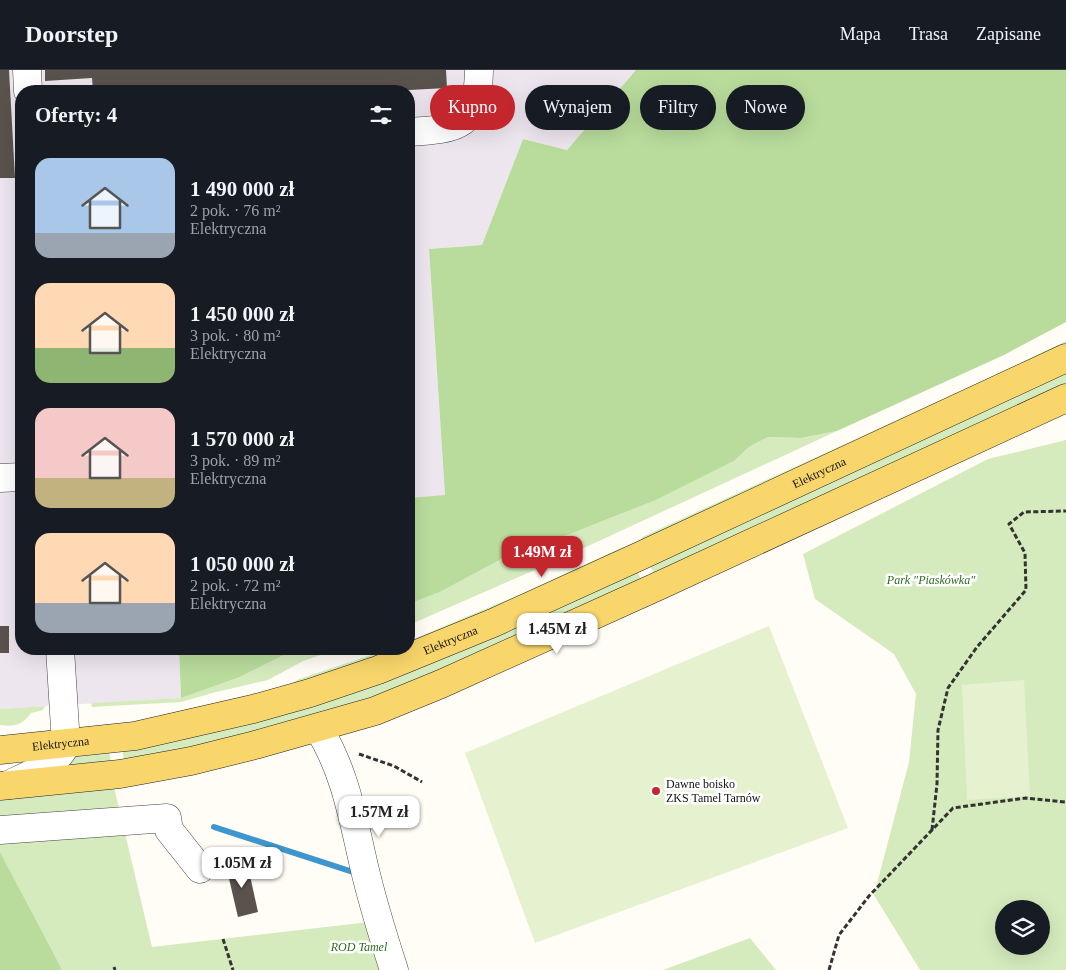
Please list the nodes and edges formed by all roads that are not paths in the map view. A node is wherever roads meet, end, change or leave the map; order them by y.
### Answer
1 (27, 70) edge
2 (478, 70) edge
3 (28, 85) edge
4 (415, 132) edge
5 (1066, 358) edge
6 (1066, 398) edge
7 (15, 477) edge
8 (0, 478) edge
9 (60, 655) edge
10 (415, 655) edge
11 (415, 655) edge
12 (324, 738) junction
13 (66, 744) junction
14 (0, 750) edge
15 (4, 785) edge
16 (0, 830) edge
17 (200, 869) dead end
18 (394, 970) edge

1 - 3 street
2 - 4 street
5 - 10 main road, Elektryczna
6 - 12 main road
7 - 8 street
9 - 13 street
11 - 13 main road, Elektryczna
12 - 15 main road
12 - 18 street
13 - 14 main road, Elektryczna
13 - 15 street
16 - 17 street

